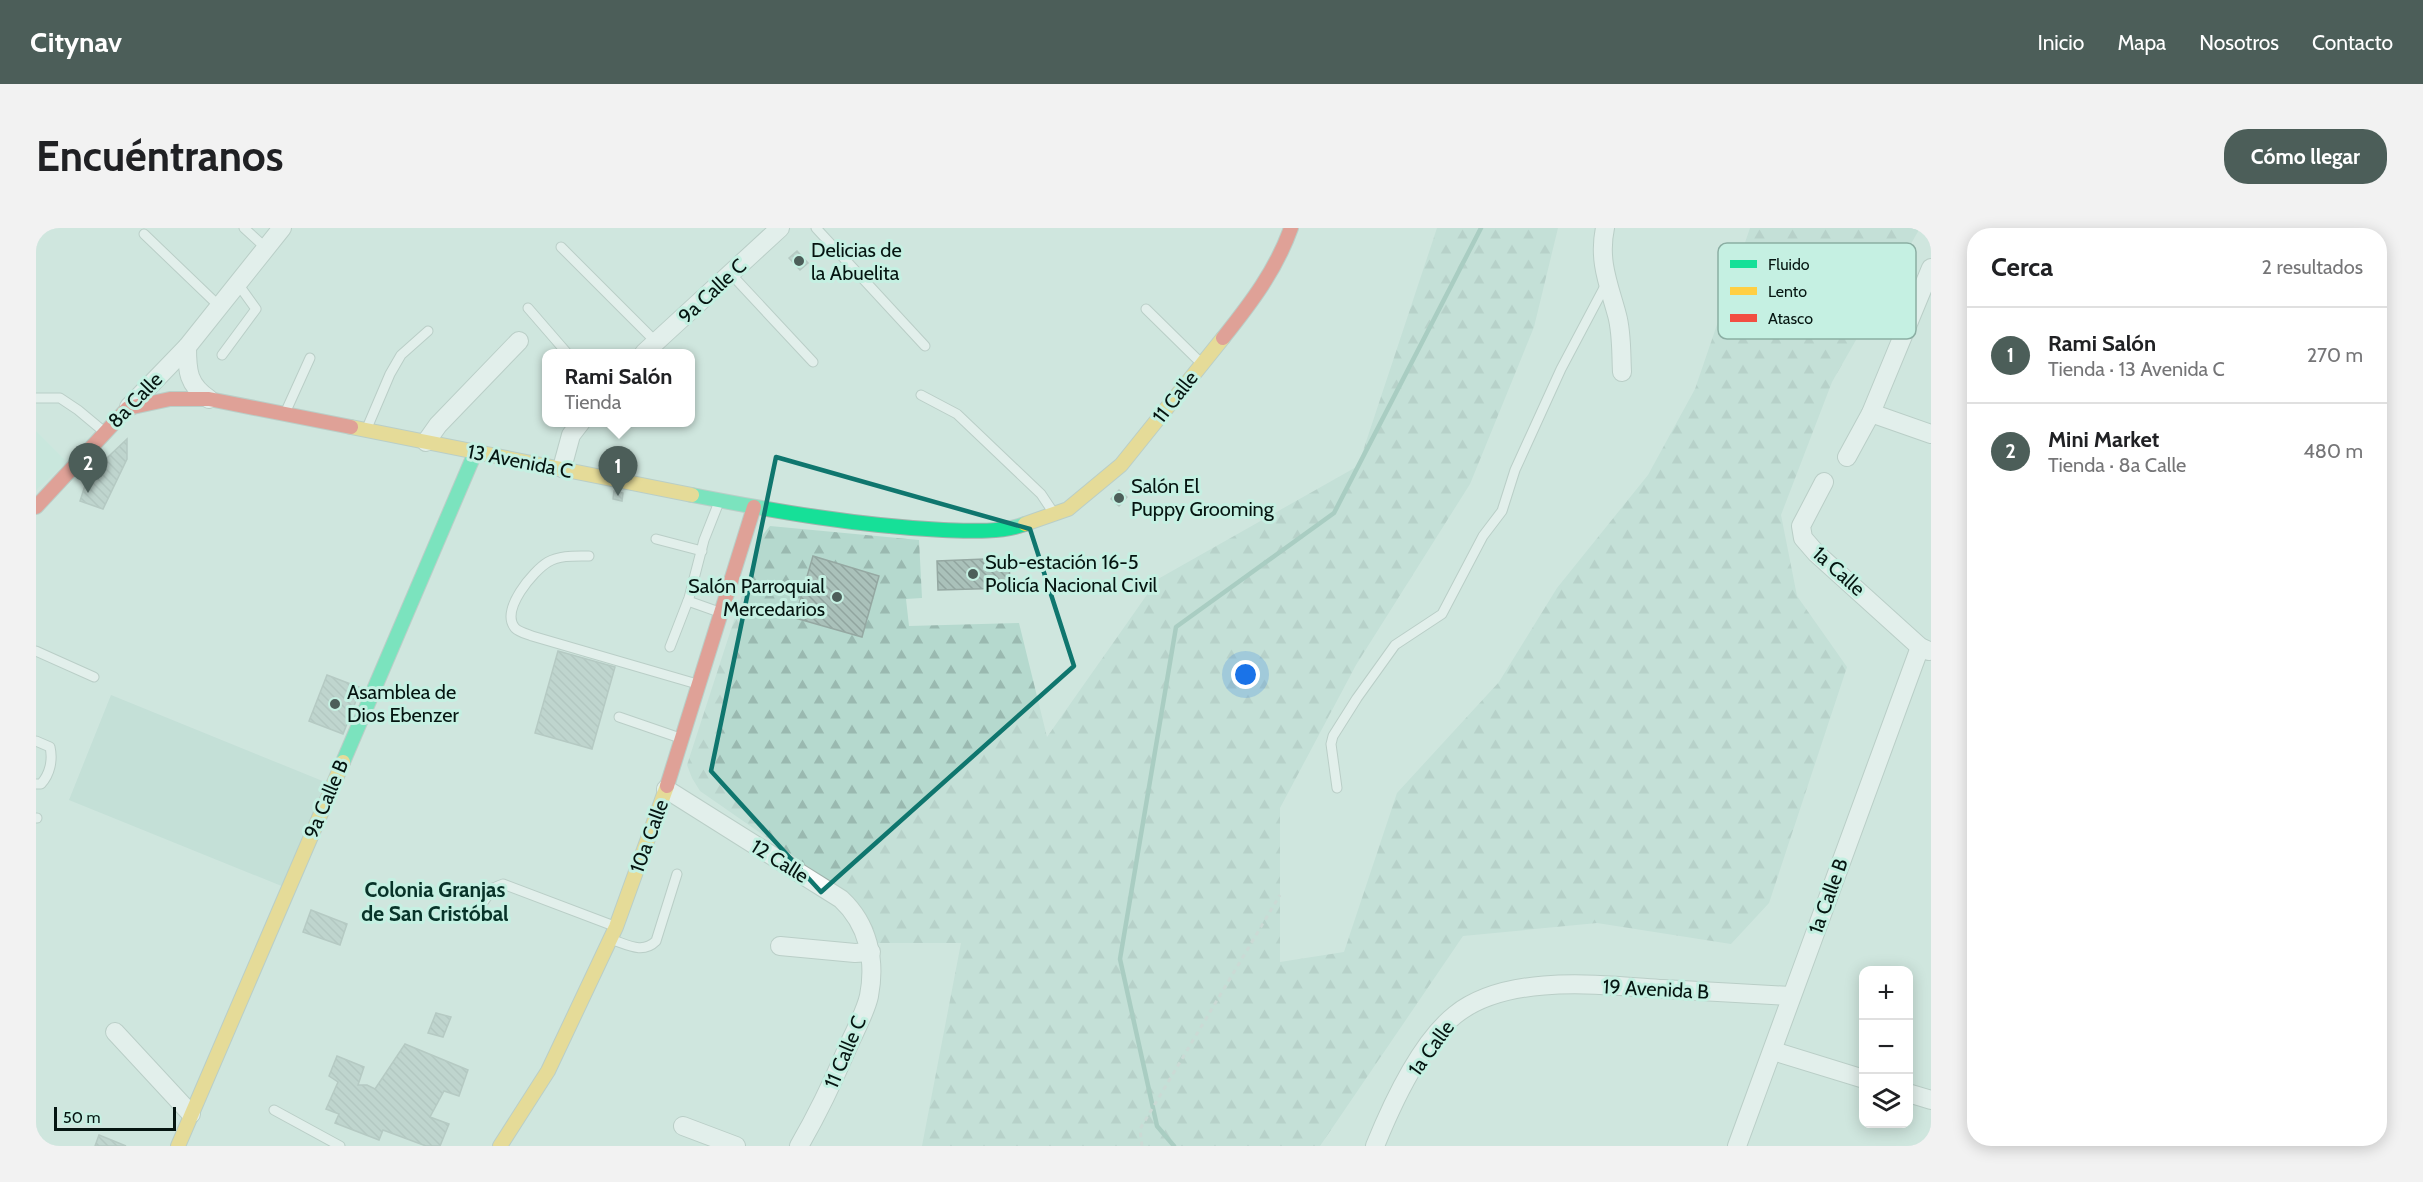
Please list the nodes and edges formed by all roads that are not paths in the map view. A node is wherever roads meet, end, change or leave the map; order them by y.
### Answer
1 (244, 228) edge
2 (282, 228) edge
3 (780, 228) edge
4 (816, 228) edge
5 (1291, 228) edge
6 (1605, 228) edge
7 (144, 234) dead end
8 (561, 247) dead end
9 (266, 248) junction
10 (1931, 268) edge
11 (730, 273) junction
12 (1606, 283) junction
13 (238, 284) junction
14 (1916, 304) edge
15 (219, 306) junction
16 (528, 308) dead end
17 (1146, 309) dead end
18 (428, 331) dead end
19 (1902, 339) edge
20 (519, 342) dead end
21 (925, 346) dead end
22 (187, 347) junction
23 (650, 348) edge
24 (563, 349) edge
25 (222, 355) dead end
26 (310, 358) dead end
27 (813, 362) dead end
28 (1202, 363) junction
29 (1622, 372) dead end
30 (921, 395) dead end
31 (36, 398) edge
32 (208, 399) junction
33 (128, 408) junction
34 (1871, 413) junction
35 (285, 414) junction
36 (578, 427) edge
37 (366, 430) junction
38 (104, 432) junction
39 (1931, 434) edge
40 (426, 442) junction
41 (476, 453) junction
42 (1847, 457) dead end
43 (562, 468) junction
44 (1824, 482) dead end
45 (720, 500) junction
46 (36, 507) edge
47 (754, 507) junction
48 (1054, 514) junction
49 (1020, 526) joint
50 (656, 538) dead end
51 (702, 551) junction
52 (589, 556) dead end
53 (688, 601) junction
54 (721, 613) junction
55 (670, 647) dead end
56 (1925, 649) edge
57 (36, 651) edge
58 (94, 677) dead end
59 (699, 685) junction
60 (619, 717) dead end
61 (682, 739) junction
62 (36, 741) edge
63 (36, 784) edge
64 (1337, 788) dead end
65 (666, 789) junction
66 (677, 874) dead end
67 (484, 901) dead end
68 (614, 933) junction
69 (780, 946) dead end
70 (871, 952) junction
71 (1522, 990) joint
72 (1791, 996) junction
73 (115, 1032) dead end
74 (1773, 1051) junction
75 (1859, 1078) edge
76 (1913, 1095) edge
77 (1931, 1100) edge
78 (274, 1110) dead end
79 (191, 1114) junction
80 (683, 1126) dead end
81 (178, 1146) edge
82 (340, 1146) edge
83 (500, 1146) edge
84 (736, 1146) edge
85 (800, 1146) edge
86 (1375, 1146) edge
87 (1737, 1146) edge

1 - 9 lane
2 - 9 street, 8a Calle
3 - 11 street, 9a Calle C
4 - 21 lane
5 - 28 street, 11 Calle
6 - 12 street
7 - 15 lane
8 - 23 lane
9 - 13 street, 8a Calle
10 - 14 street
11 - 23 street, 9a Calle C
11 - 27 lane
12 - 29 street
12 - 64 lane
13 - 15 street, 8a Calle
13 - 25 lane
15 - 22 street, 8a Calle
16 - 24 lane
17 - 28 lane
18 - 37 lane
19 - 34 street
20 - 40 street
22 - 32 street, 8a Calle
22 - 33 street, 8a Calle
26 - 35 lane
28 - 48 street, 11 Calle
30 - 48 lane
31 - 38 lane
32 - 33 street, 13 Avenida C
32 - 35 street, 13 Avenida C
33 - 38 street, 8a Calle
34 - 39 street
34 - 42 street
35 - 37 street, 13 Avenida C
36 - 43 street
37 - 40 street, 13 Avenida C
38 - 46 street, 8a Calle
40 - 41 street, 13 Avenida C
41 - 43 street, 13 Avenida C
41 - 79 street, 9a Calle B
43 - 45 street, 13 Avenida C
44 - 56 street, 1a Calle
45 - 47 street, 13 Avenida C
45 - 51 lane
47 - 49 street, 13 Avenida C
47 - 54 street, 10a Calle
48 - 49 street, 11 Calle
50 - 51 lane
51 - 53 lane
52 - 59 lane
53 - 54 lane
53 - 55 lane
54 - 59 street, 10a Calle
56 - 72 street, 1a Calle B
57 - 58 lane
59 - 61 street, 10a Calle
60 - 61 lane
61 - 65 street, 10a Calle
62 - 63 lane
65 - 68 street, 10a Calle
65 - 70 street, 12 Calle
66 - 68 lane
67 - 68 lane
68 - 83 street, 10a Calle
69 - 70 street
70 - 85 street, 11 Calle C
71 - 72 street, 19 Avenida B
71 - 86 street, 1a Calle
72 - 74 street, 1a Calle B
73 - 79 street
74 - 75 street
74 - 87 street, 1a Calle B
76 - 77 street
78 - 82 lane
79 - 81 street, 9a Calle B
80 - 84 street

